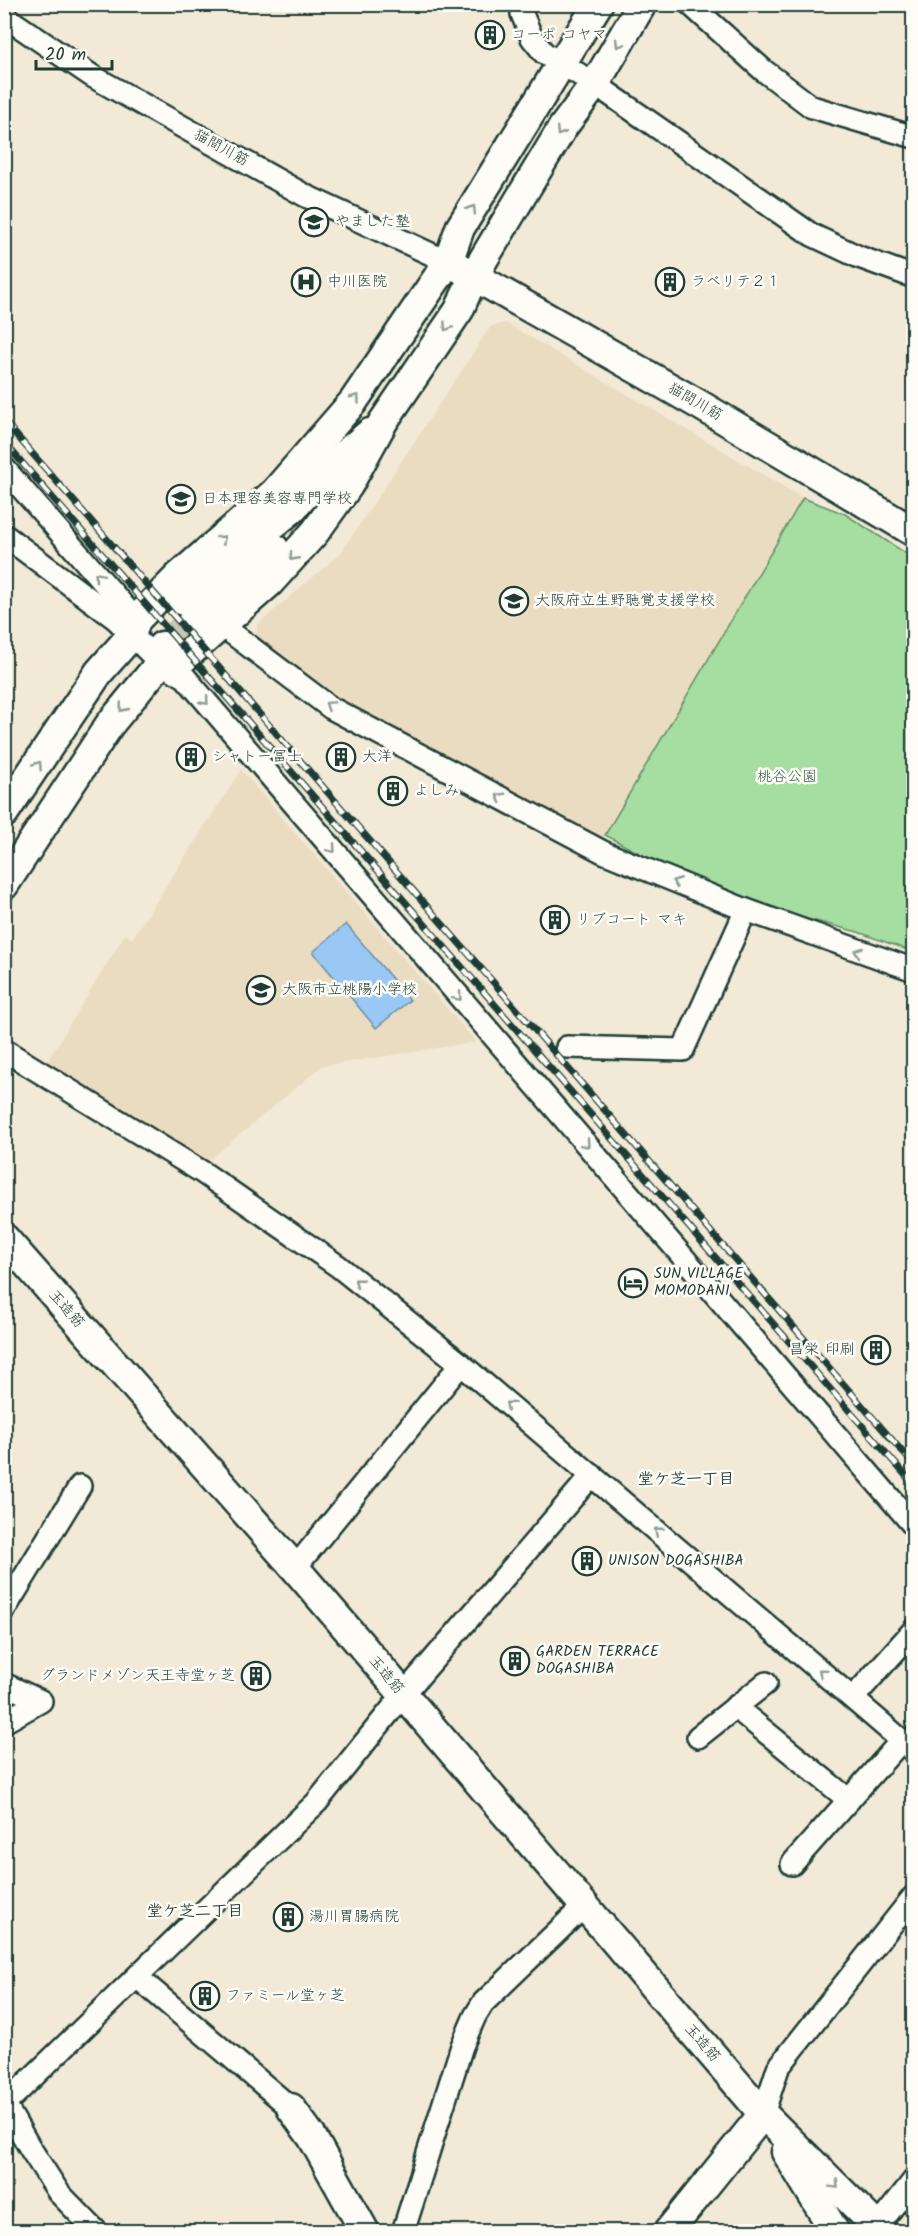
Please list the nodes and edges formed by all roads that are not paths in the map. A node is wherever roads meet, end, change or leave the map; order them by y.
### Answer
1 (523, 4) edge
2 (598, 4) edge
3 (642, 4) edge
4 (690, 4) edge
5 (4, 16) edge
6 (562, 64) junction
7 (595, 84) junction
8 (912, 133) edge
9 (448, 262) junction
10 (474, 275) junction
11 (914, 277) edge
12 (383, 422) junction
13 (4, 468) edge
14 (914, 532) edge
15 (4, 535) edge
16 (197, 605) junction
17 (134, 628) junction
18 (163, 654) junction
19 (4, 813) edge
20 (4, 885) edge
21 (746, 910) junction
22 (914, 970) edge
23 (567, 1047) dead end
24 (4, 1050) edge
25 (4, 1238) edge
26 (461, 1364) junction
27 (592, 1475) junction
28 (80, 1486) dead end
29 (914, 1526) edge
30 (295, 1568) junction
31 (4, 1610) edge
32 (914, 1630) edge
33 (766, 1683) dead end
34 (4, 1684) edge
35 (403, 1695) junction
36 (853, 1698) junction
37 (735, 1707) junction
38 (4, 1722) edge
39 (698, 1737) dead end
40 (908, 1746) edge
41 (849, 1800) junction
42 (792, 1864) dead end
43 (914, 1896) edge
44 (584, 1906) junction
45 (137, 1977) junction
46 (5, 2104) edge
47 (291, 2108) joint
48 (763, 2115) junction
49 (914, 2180) edge
50 (880, 2229) edge
51 (97, 2232) edge
52 (365, 2232) edge
53 (403, 2232) edge
54 (668, 2232) edge
55 (835, 2232) edge

1 - 6 street
2 - 6 street
3 -> 7 street
4 - 8 street
5 - 9 street, 猫間川筋
6 - 7 street
9 -> 6 street
7 -> 10 street
7 - 11 street
9 - 10 street, 猫間川筋
16 -> 9 street
10 -> 12 street
10 - 14 street, 猫間川筋
12 - 16 street
12 -> 16 street
17 -> 13 street
15 - 17 street
16 - 17 street
16 - 18 street
21 -> 16 street
17 - 18 street
19 -> 17 street
18 -> 20 street
18 -> 29 street
22 -> 21 street
21 - 23 street
26 -> 24 street
25 - 30 street, 玉造筋
27 -> 26 street
26 - 30 street
27 - 35 street
36 -> 27 street
28 - 31 street
30 - 35 street, 玉造筋
32 - 36 street
33 - 37 street
34 - 38 street
35 - 44 street, 玉造筋
35 - 45 street
36 - 40 street
37 - 39 street
37 - 41 street
40 - 41 street
41 - 42 street
43 - 48 street
44 - 48 street, 玉造筋
44 - 53 street
45 - 46 street
45 - 47 street
46 - 51 street
47 - 52 street
48 -> 50 street, 玉造筋
48 - 54 street
48 - 55 street, 玉造筋
49 - 50 street

